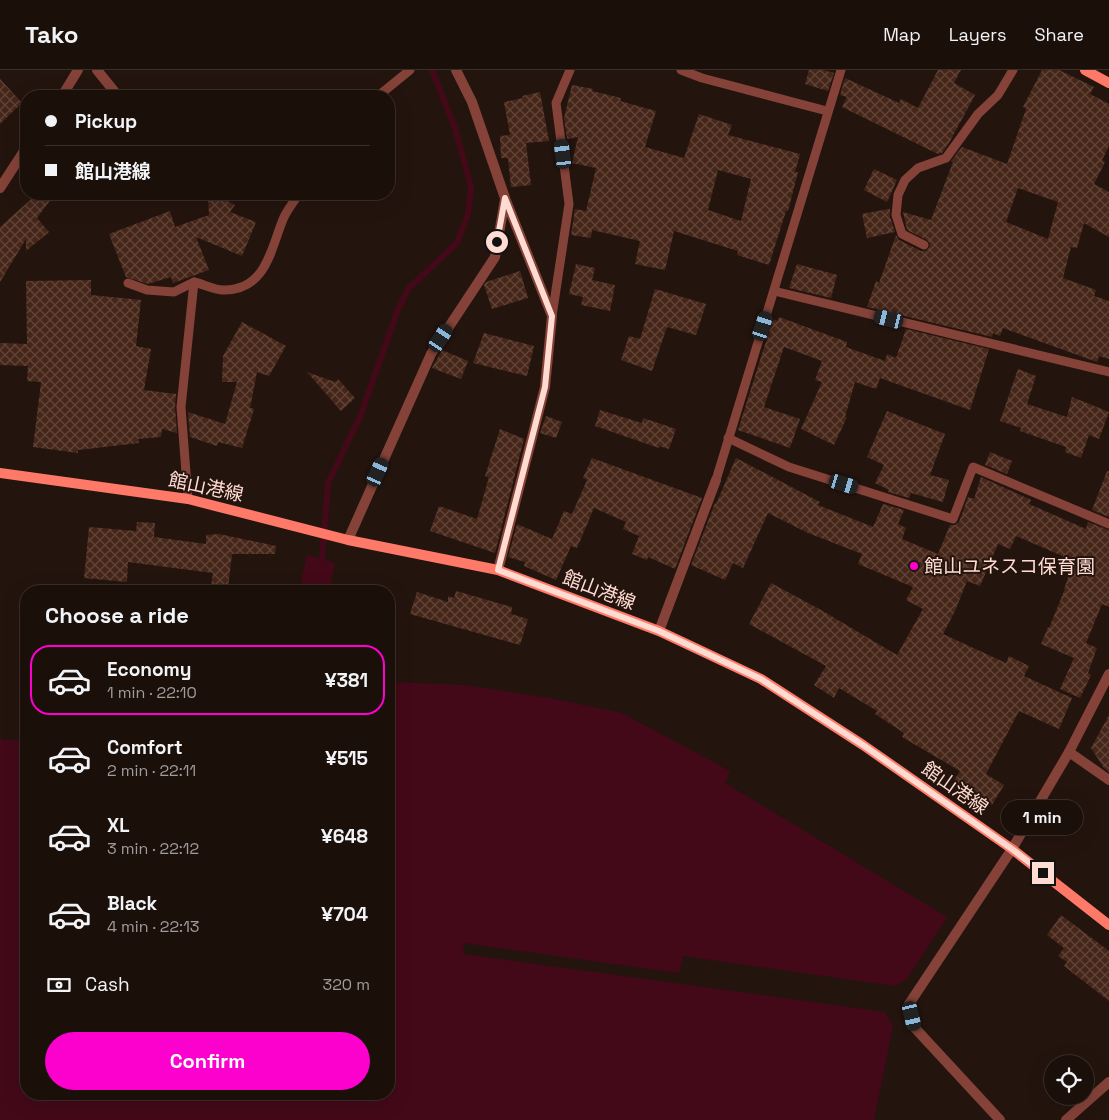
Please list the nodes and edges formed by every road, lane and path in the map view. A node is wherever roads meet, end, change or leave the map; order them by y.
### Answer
1 (78, 70) edge
2 (97, 70) edge
3 (456, 70) edge
4 (570, 70) edge
5 (681, 70) edge
6 (841, 70) edge
7 (1013, 70) edge
8 (1085, 70) edge
9 (408, 71) edge
10 (1109, 84) edge
11 (66, 90) edge
12 (113, 90) edge
13 (385, 90) edge
14 (827, 111) junction
15 (20, 157) edge
16 (0, 188) edge
17 (505, 198) junction
18 (295, 200) edge
19 (924, 245) dead end
20 (194, 282) junction
21 (128, 283) dead end
22 (774, 291) junction
23 (552, 316) junction
24 (1109, 372) edge
25 (728, 438) junction
26 (0, 473) edge
27 (716, 480) joint
28 (188, 499) junction
29 (1109, 524) edge
30 (345, 539) junction
31 (498, 570) junction
32 (659, 631) junction
33 (1109, 674) edge
34 (1070, 752) junction
35 (1109, 780) edge
36 (1012, 849) junction
37 (1108, 922) edge
38 (1109, 1082) edge
39 (1000, 1120) edge
40 (1066, 1120) edge

1 - 11 street
2 - 12 street
3 - 17 street
4 - 23 lane
5 - 14 lane
6 - 14 lane
7 - 19 lane
8 - 10 main road
9 - 13 lane
14 - 22 lane
15 - 16 street
17 - 23 street
17 - 30 street
18 - 20 lane
20 - 21 lane
20 - 28 lane
22 - 24 lane
22 - 25 lane
23 - 31 street
25 - 27 lane
25 - 29 lane
26 - 28 main road, 館山港線
27 - 32 street
28 - 30 main road, 館山港線
30 - 31 main road, 館山港線
31 - 32 main road, 館山港線
32 - 36 main road, 館山港線
33 - 34 street
34 - 35 street
34 - 36 street
36 - 37 main road, 館山港線
36 - 39 street
38 - 40 street

